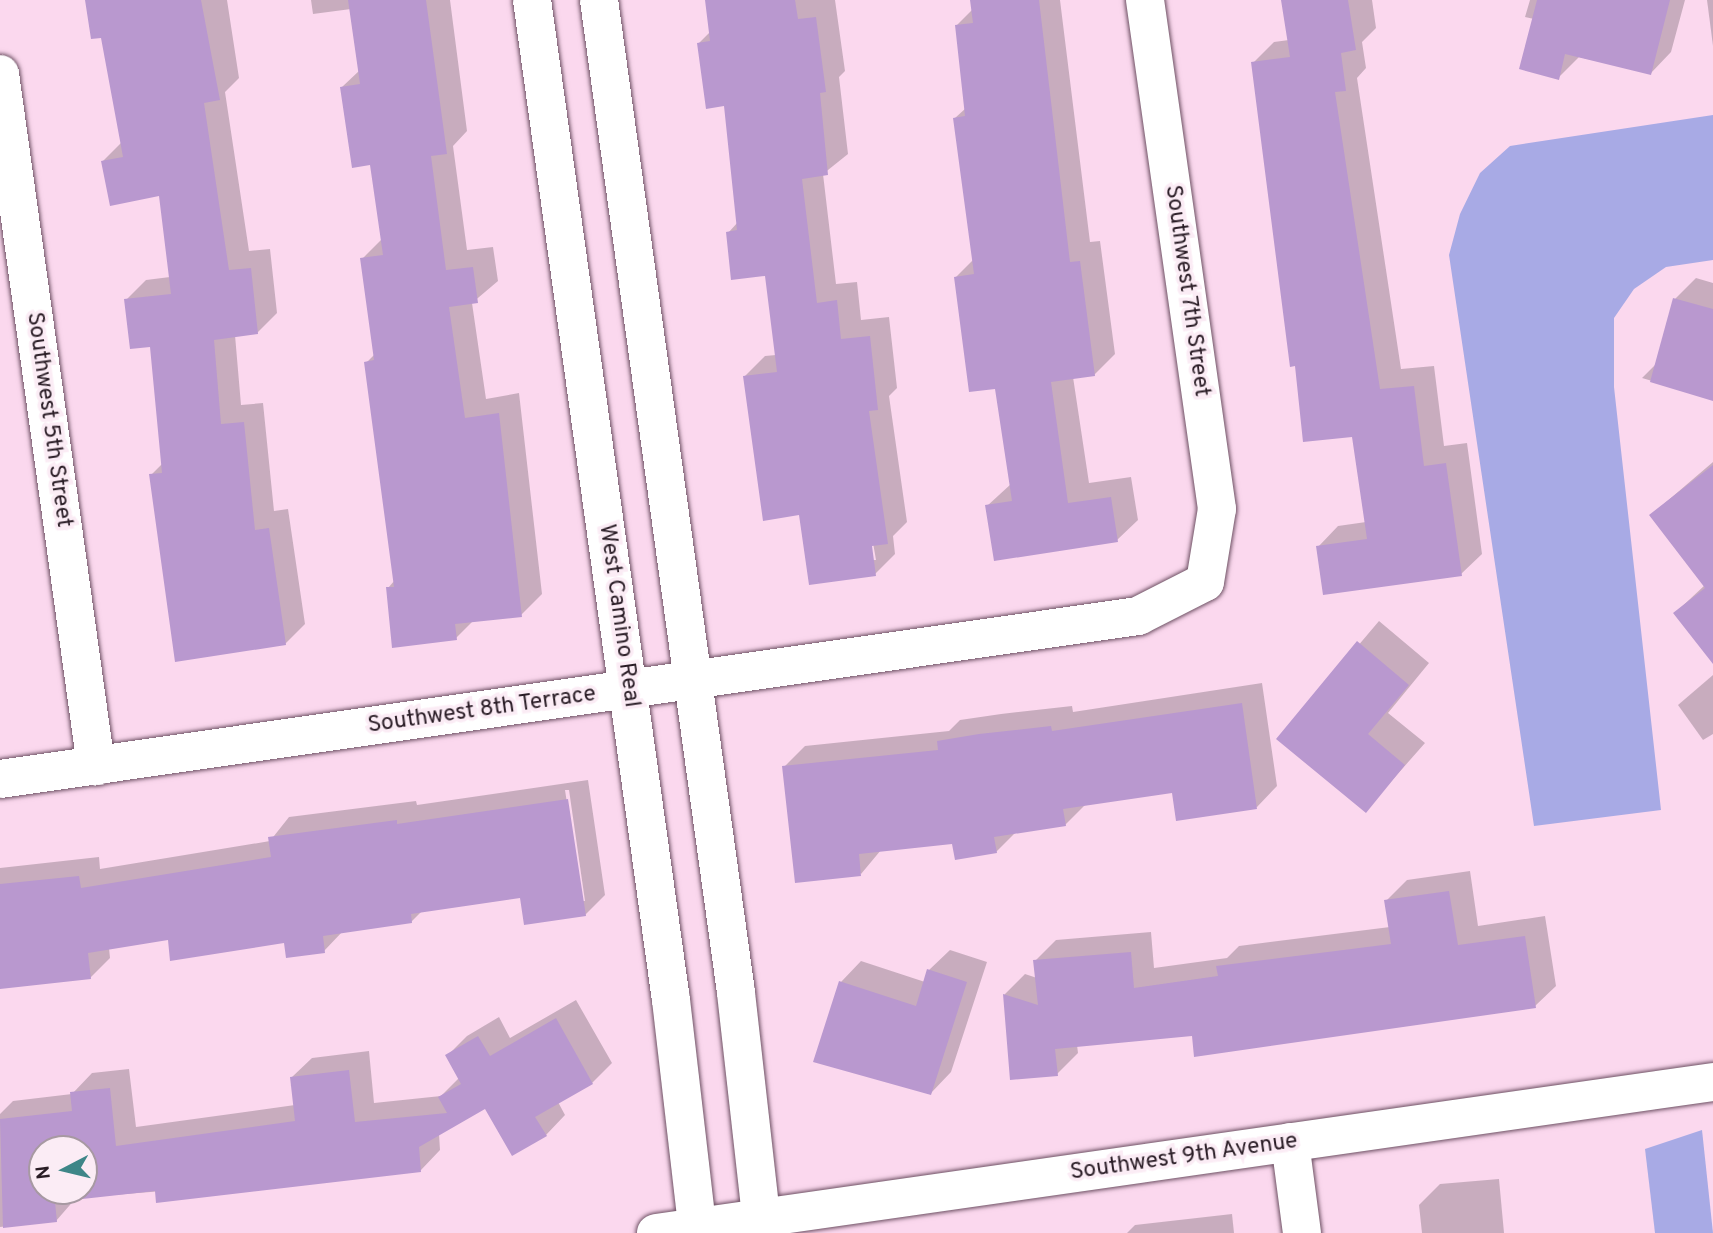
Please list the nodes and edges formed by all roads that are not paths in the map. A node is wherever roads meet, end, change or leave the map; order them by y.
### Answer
1 (533, 0) edge
2 (599, 0) edge
3 (1145, 0) edge
4 (0, 74) edge
5 (1205, 582) joint
6 (693, 680) junction
7 (628, 690) junction
8 (96, 766) junction
9 (0, 779) edge
10 (1713, 1082) edge
11 (1290, 1142) junction
12 (762, 1226) edge
13 (697, 1231) edge
14 (656, 1233) edge
15 (1301, 1233) edge

1 - 7 street, West Camino Real
2 - 6 street
3 - 5 street, Southwest 7th Street
4 - 8 street, Southwest 5th Street
5 - 6 street, Southwest 8th Terrace
6 - 7 street, Southwest 8th Terrace
6 - 12 street
7 - 8 street, Southwest 8th Terrace
7 - 13 street, West Camino Real
8 - 9 street, Southwest 8th Terrace
10 - 11 street, Southwest 9th Avenue
11 - 12 street, Southwest 9th Avenue
11 - 15 street
12 - 13 street, Southwest 9th Avenue
13 - 14 street, Southwest 9th Avenue

